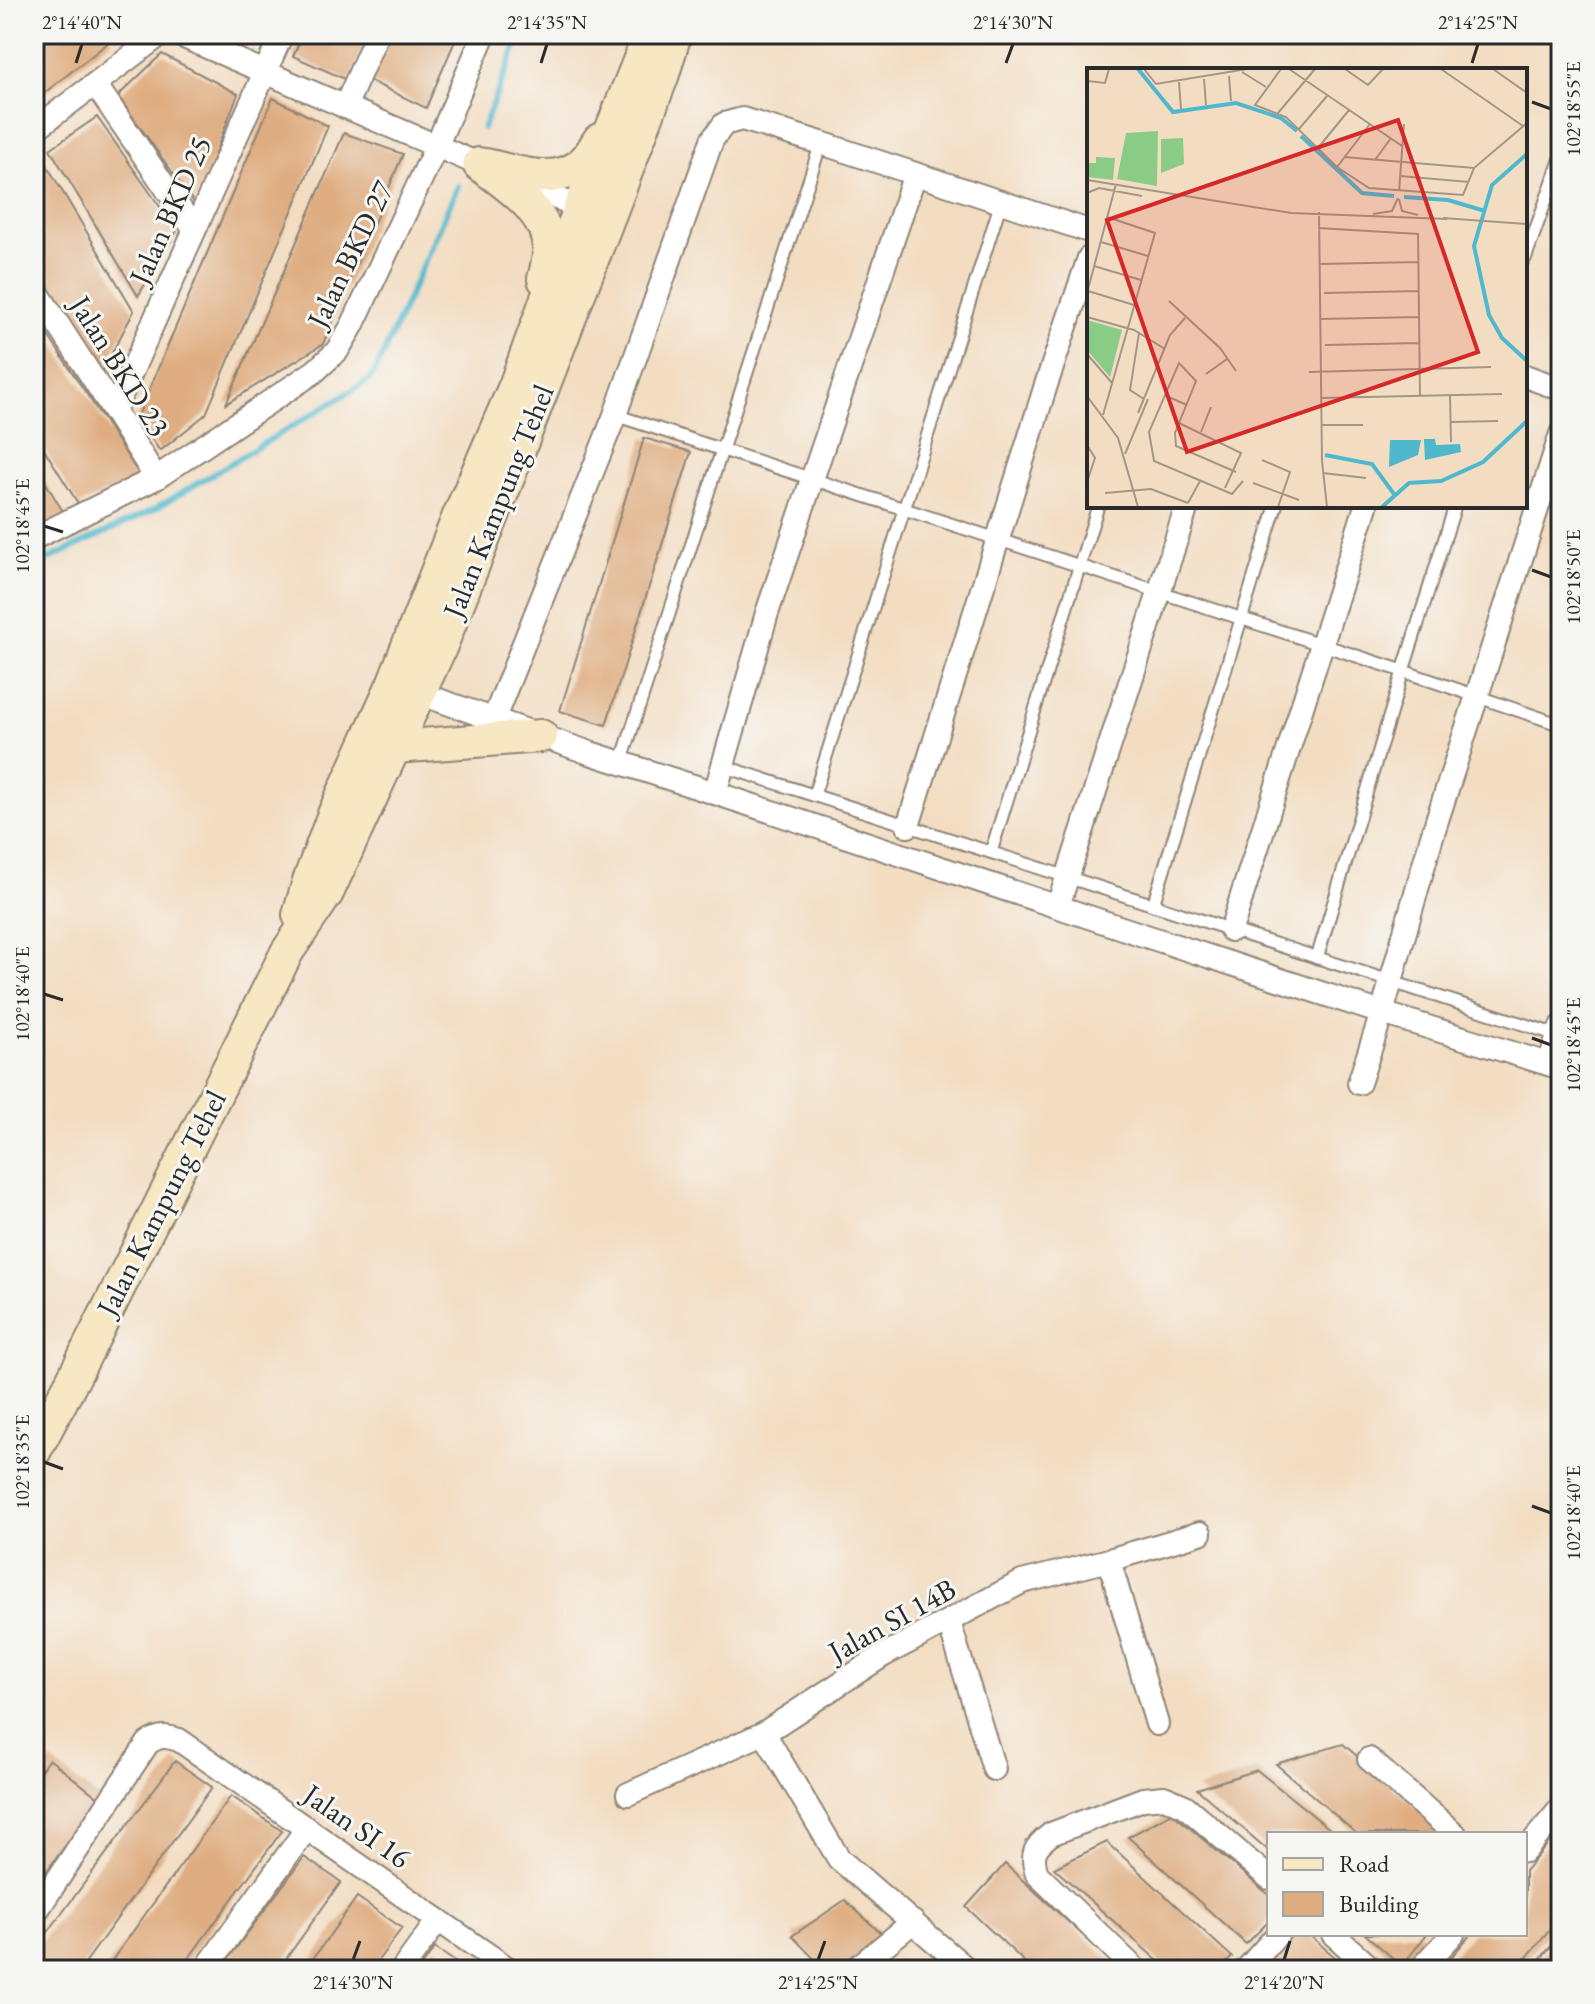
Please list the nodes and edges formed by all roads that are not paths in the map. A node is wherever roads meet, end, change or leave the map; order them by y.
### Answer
1 (161, 34) edge
2 (177, 34) edge
3 (282, 34) edge
4 (377, 34) edge
5 (484, 34) edge
6 (658, 35) edge
7 (265, 71) junction
8 (663, 74) junction
9 (95, 84) junction
10 (345, 107) junction
11 (34, 130) edge
12 (821, 143) junction
13 (437, 145) junction
14 (1561, 158) edge
15 (479, 164) junction
16 (915, 174) junction
17 (1001, 202) junction
18 (580, 208) junction
19 (194, 229) junction
20 (1087, 230) edge
21 (1527, 253) edge
22 (1087, 264) edge
23 (34, 287) edge
24 (1527, 377) edge
25 (515, 386) junction
26 (1561, 389) edge
27 (114, 411) junction
28 (615, 415) junction
29 (1561, 434) edge
30 (721, 449) junction
31 (156, 478) junction
32 (508, 478) junction
33 (812, 478) junction
34 (1097, 508) edge
35 (1186, 508) edge
36 (1275, 508) edge
37 (1365, 508) edge
38 (1454, 508) edge
39 (905, 509) junction
40 (34, 538) edge
41 (998, 538) junction
42 (1079, 565) junction
43 (1159, 592) junction
44 (1240, 618) junction
45 (1322, 645) junction
46 (1403, 671) junction
47 (407, 689) junction
48 (1476, 696) junction
49 (493, 721) junction
50 (1561, 725) edge
51 (541, 736) junction
52 (395, 747) junction
53 (621, 763) junction
54 (723, 766) junction
55 (715, 793) junction
56 (814, 795) junction
57 (908, 826) junction
58 (991, 852) junction
59 (1068, 877) junction
60 (1153, 905) junction
61 (1058, 906) junction
62 (1231, 930) junction
63 (287, 952) junction
64 (1317, 958) junction
65 (1390, 982) junction
66 (1382, 1013) junction
67 (1560, 1033) edge
68 (1555, 1066) edge
69 (1359, 1083) dead end
70 (34, 1450) edge
71 (1200, 1533) dead end
72 (1109, 1560) junction
73 (949, 1622) junction
74 (1157, 1724) dead end
75 (764, 1733) junction
76 (1369, 1759) dead end
77 (994, 1769) dead end
78 (628, 1794) dead end
79 (1561, 1808) edge
80 (307, 1828) junction
81 (1453, 1832) edge
82 (1527, 1849) edge
83 (1267, 1876) edge
84 (34, 1915) edge
85 (438, 1920) junction
86 (913, 1922) junction
87 (1276, 1936) edge
88 (1335, 1936) edge
89 (1451, 1936) edge
90 (205, 1970) edge
91 (402, 1970) edge
92 (510, 1970) edge
93 (854, 1970) edge
94 (968, 1970) edge
95 (1136, 1970) edge
96 (1246, 1970) edge
97 (1373, 1970) edge
98 (1420, 1970) edge

1 - 9 street
2 - 7 street
3 - 7 street, Jalan BKD 25
4 - 10 street
5 - 13 street, Jalan BKD 27
6 - 8 main road, Jalan Kampung Tehel
6 - 15 main road
6 - 18 main road, Jalan Kampung Tehel
7 - 10 street
7 - 19 street, Jalan BKD 25
8 - 18 main road
8 - 32 main road, Jalan Kampung Tehel
9 - 11 street
9 - 19 street
10 - 13 street
12 - 16 street
12 - 28 street
12 - 30 lane
13 - 15 street
13 - 31 street, Jalan BKD 27
14 - 21 lane
15 - 18 street
15 - 25 main road
16 - 17 street
16 - 33 street
17 - 20 street
17 - 39 lane
18 - 25 main road, Jalan Kampung Tehel
18 - 32 main road
19 - 27 street, Jalan BKD 25
22 - 41 street
23 - 27 street, Jalan BKD 23
24 - 26 street
25 - 47 main road, Jalan Kampung Tehel
27 - 31 street, Jalan BKD 23
28 - 30 lane
28 - 49 street
29 - 48 street
30 - 33 lane
30 - 53 lane
31 - 40 street, Jalan BKD 27
32 - 47 main road, Jalan Kampung Tehel
33 - 39 lane
33 - 54 street
34 - 42 lane
35 - 43 street
36 - 44 lane
37 - 45 street
38 - 46 lane
39 - 41 lane
39 - 56 lane
41 - 42 lane
41 - 57 street
42 - 43 lane
42 - 58 lane
43 - 44 lane
43 - 59 street
44 - 45 lane
44 - 60 lane
45 - 46 lane
45 - 62 street
46 - 48 lane
46 - 64 lane
47 - 49 street
47 - 52 main road, Jalan Kampung Tehel
47 - 63 main road, Jalan Kampung Tehel
48 - 50 lane
48 - 65 street
49 - 51 street
51 - 52 main road
51 - 53 street
52 - 63 main road, Jalan Kampung Tehel
53 - 55 street
54 - 55 street
54 - 56 lane
55 - 61 street
56 - 57 lane
57 - 58 lane
58 - 59 lane
59 - 60 lane
59 - 61 street
60 - 62 lane
61 - 66 street
62 - 64 lane
63 - 70 main road, Jalan Kampung Tehel
64 - 65 lane
65 - 66 street
65 - 67 lane
66 - 68 street
66 - 69 street
67 - 68 street
71 - 72 street, Jalan SI 14B
72 - 73 street, Jalan SI 14B
72 - 74 street
73 - 75 street, Jalan SI 14B
73 - 77 street
75 - 78 street, Jalan SI 14B
75 - 86 street
76 - 81 street
79 - 82 street
80 - 84 street, Jalan SI 16
80 - 85 street, Jalan SI 16
80 - 90 street
83 - 95 street
85 - 91 street
85 - 92 street, Jalan SI 16
86 - 93 street
86 - 94 street
87 - 96 street
88 - 97 street
89 - 98 street

